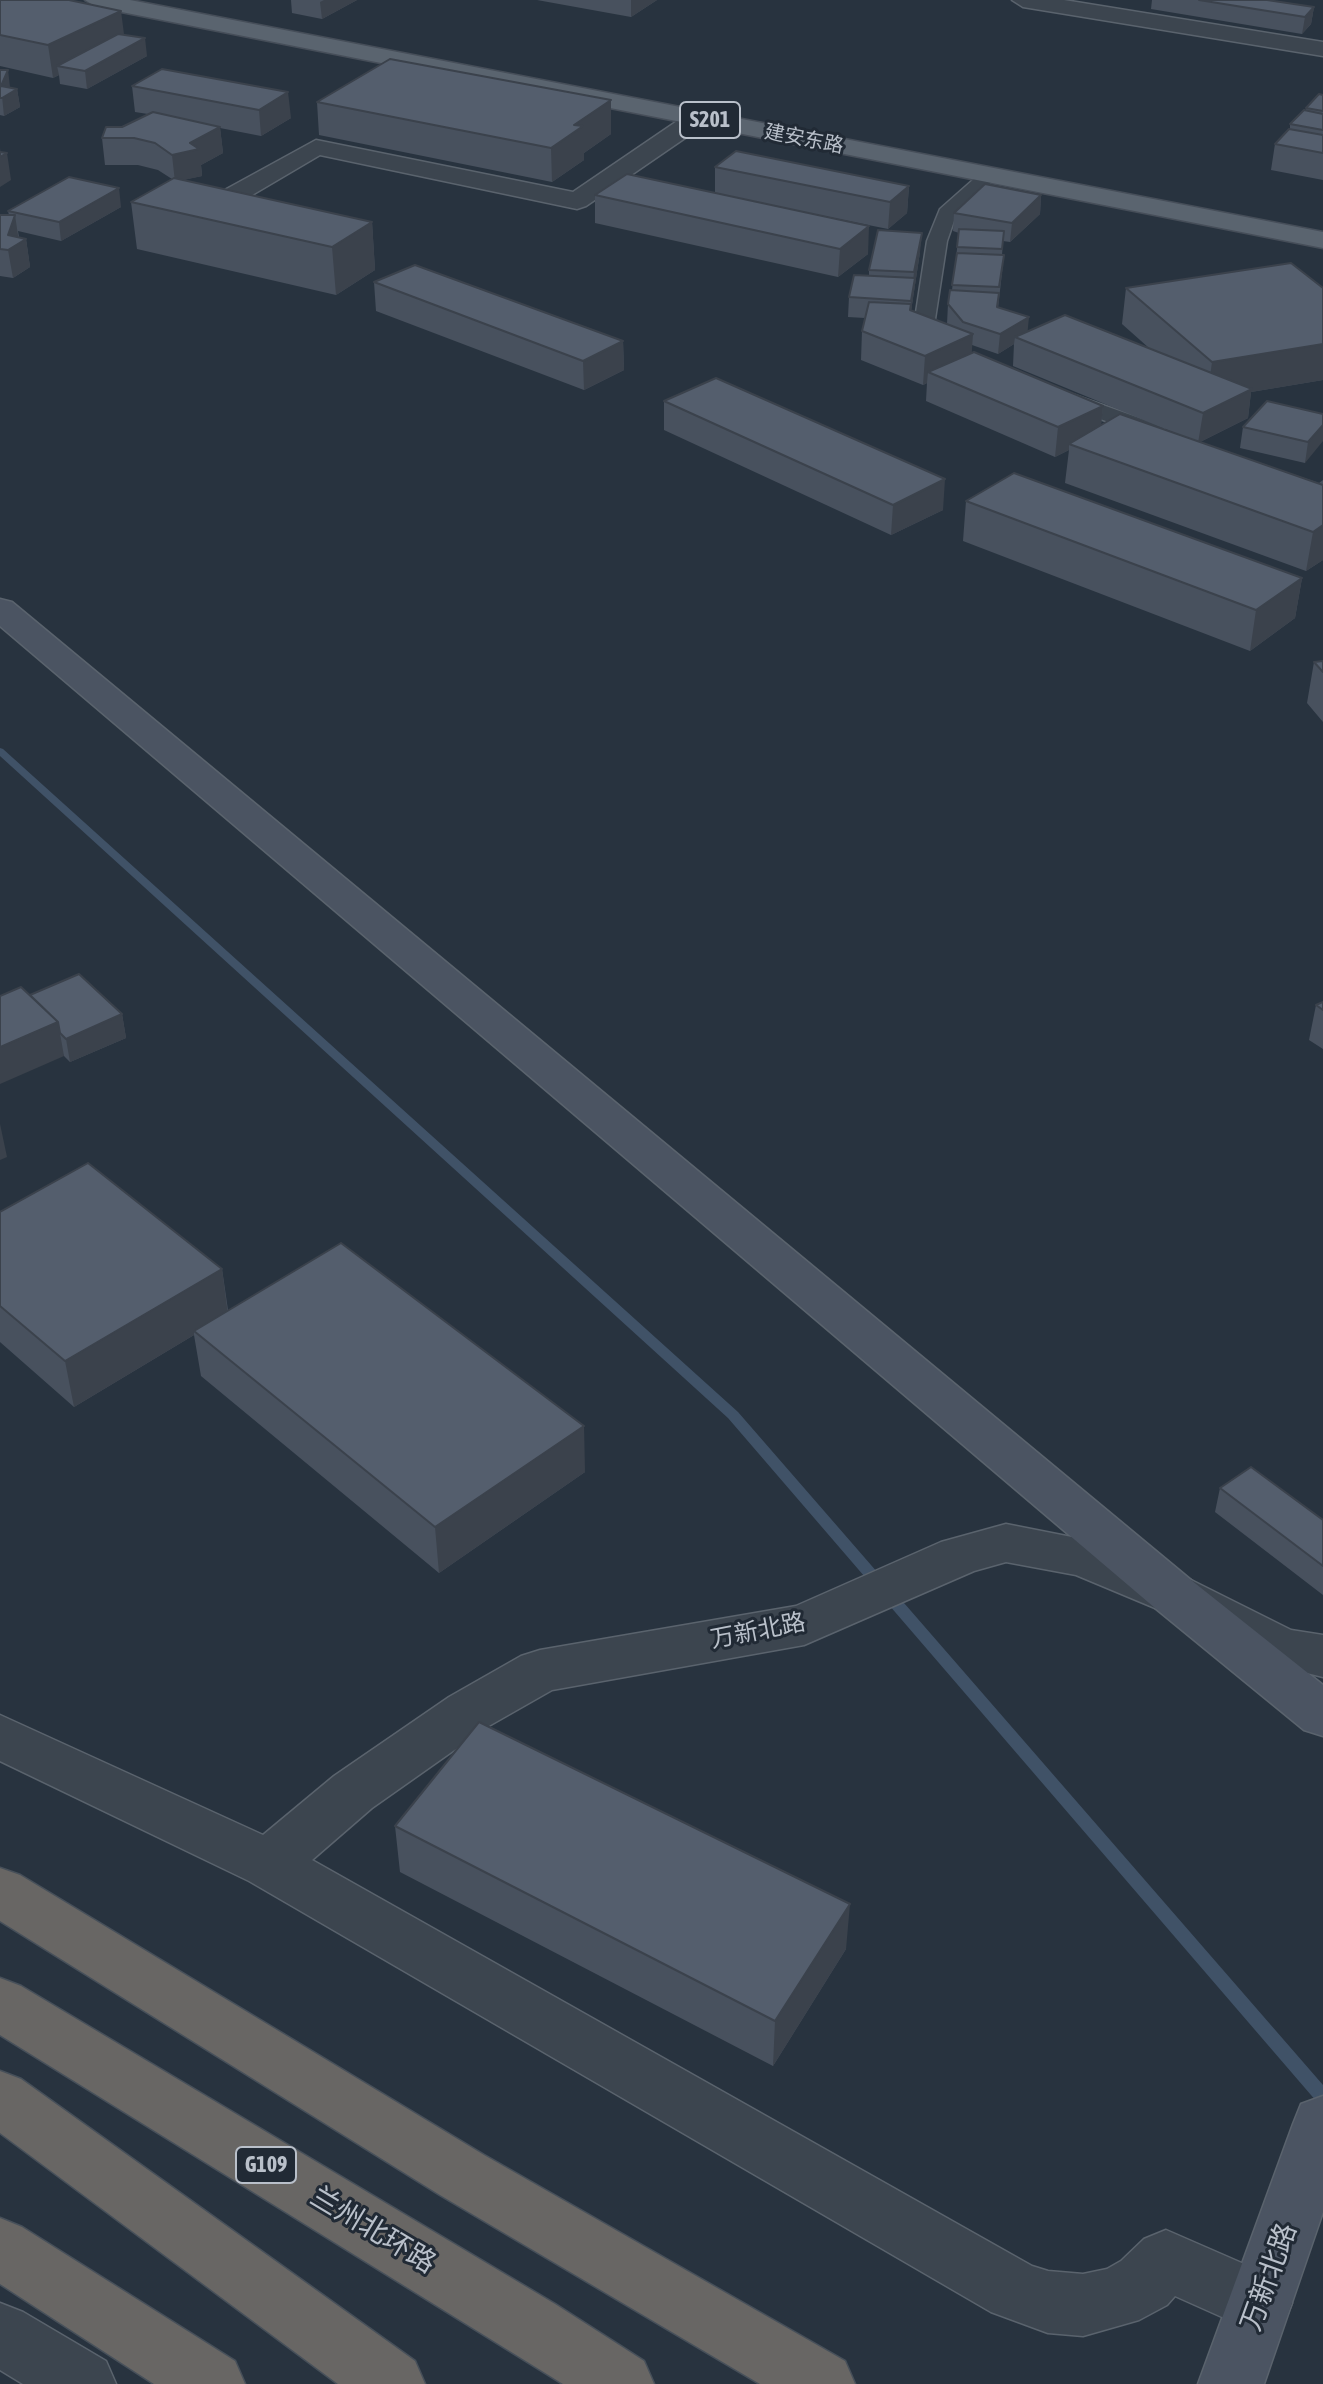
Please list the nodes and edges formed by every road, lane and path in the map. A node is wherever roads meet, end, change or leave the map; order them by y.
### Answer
1 (96, 0) edge
2 (158, 0) edge
3 (1023, 0) edge
4 (1143, 0) edge
5 (1124, 17) junction
6 (1323, 49) edge
7 (698, 118) junction
8 (990, 175) junction
9 (199, 215) edge
10 (1323, 224) edge
11 (1323, 240) edge
12 (965, 352) edge
13 (1049, 392) edge
14 (1167, 436) edge
15 (0, 609) edge
16 (1173, 1594) junction
17 (1323, 1656) edge
18 (1323, 1715) edge
19 (0, 1737) edge
20 (269, 1864) junction
21 (0, 1892) edge
22 (0, 2004) edge
23 (0, 2098) edge
24 (1323, 2124) edge
25 (0, 2248) edge
26 (1260, 2303) junction
27 (0, 2334) edge
28 (83, 2384) edge
29 (212, 2384) edge
30 (392, 2384) edge
31 (621, 2384) edge
32 (822, 2384) edge
33 (1231, 2384) edge

1 - 7 main road, 建安东路 / S201
2 - 10 main road, 建安东路 / S201
3 - 5 street
4 - 5 street
5 - 6 street
7 - 8 main road, 建安东路 / S201
7 - 9 street
8 - 11 main road, 建安东路 / S201
8 - 12 street
13 - 14 street
15 - 16 main road
16 - 17 street, 万新北路
16 - 18 main road
16 - 20 street, 万新北路
19 - 20 street
20 - 26 street
21 - 32 highway
22 - 31 highway, 兰州北环路 / G109
23 - 30 highway
24 - 26 main road, 万新北路
25 - 29 highway
26 - 33 main road, 万新北路
27 - 28 street

